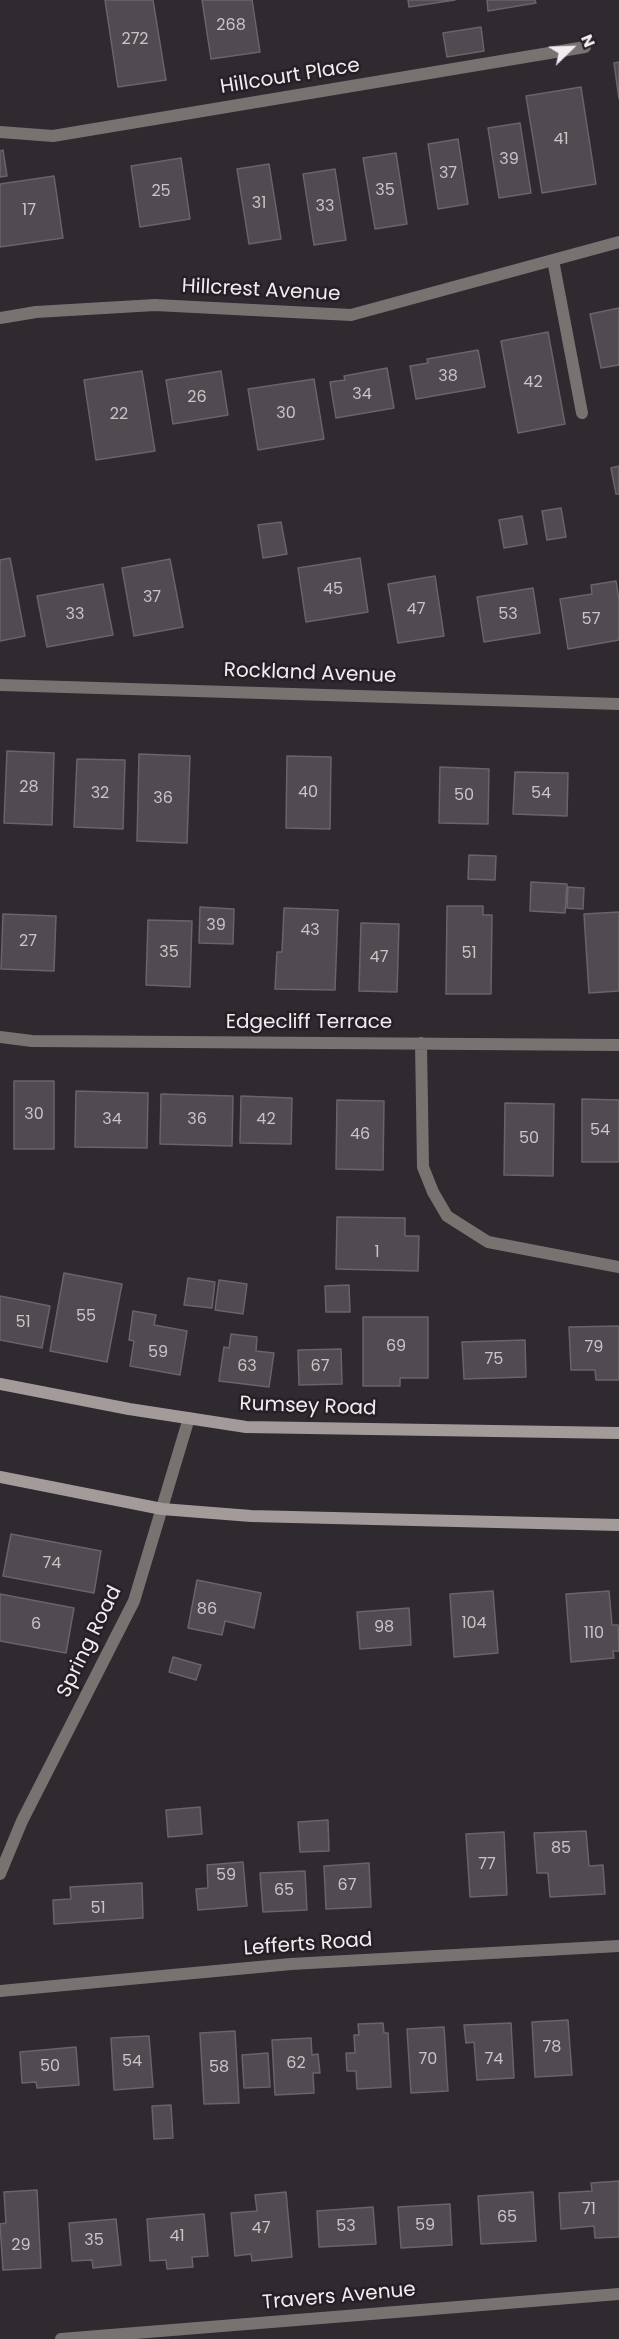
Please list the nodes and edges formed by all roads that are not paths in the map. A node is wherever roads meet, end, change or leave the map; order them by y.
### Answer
1 (585, 47) dead end
2 (0, 132) edge
3 (619, 242) edge
4 (553, 260) junction
5 (0, 318) edge
6 (582, 413) dead end
7 (0, 685) edge
8 (619, 704) edge
9 (0, 1037) edge
10 (422, 1043) junction
11 (619, 1045) edge
12 (619, 1267) edge
13 (0, 1384) edge
14 (189, 1418) junction
15 (619, 1433) edge
16 (0, 1477) edge
17 (162, 1509) junction
18 (619, 1525) edge
19 (0, 1874) edge
20 (619, 1946) edge
21 (0, 1992) edge
22 (619, 2294) edge
23 (61, 2339) edge

1 - 2 street, Hillcourt Place
3 - 4 street, Hillcrest Avenue
4 - 5 street, Hillcrest Avenue
4 - 6 street
7 - 8 street, Rockland Avenue
9 - 10 street, Edgecliff Terrace
10 - 11 street, Edgecliff Terrace
10 - 12 street
13 - 14 street, Rumsey Road
14 - 15 street, Rumsey Road
14 - 17 street, Spring Road
16 - 17 street
17 - 18 street
17 - 19 street, Spring Road
20 - 21 street, Lefferts Road
22 - 23 street, Travers Avenue

